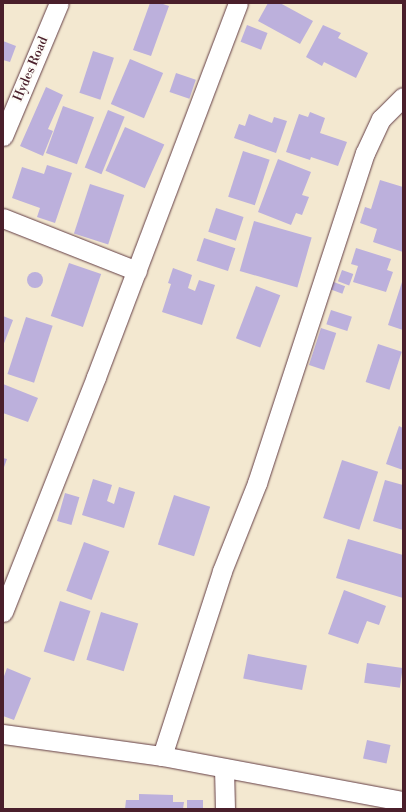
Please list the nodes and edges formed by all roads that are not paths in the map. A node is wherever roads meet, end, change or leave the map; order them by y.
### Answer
1 (59, 3) edge
2 (238, 3) edge
3 (403, 97) edge
4 (3, 136) edge
5 (3, 218) edge
6 (137, 271) junction
7 (3, 612) edge
8 (3, 734) edge
9 (162, 756) junction
10 (224, 768) junction
11 (403, 801) edge
12 (225, 809) edge

1 - 4 street, Hydes Road
2 - 6 street
3 - 9 street
5 - 6 street
6 - 7 street
8 - 9 street
9 - 10 street
10 - 11 street
10 - 12 street

